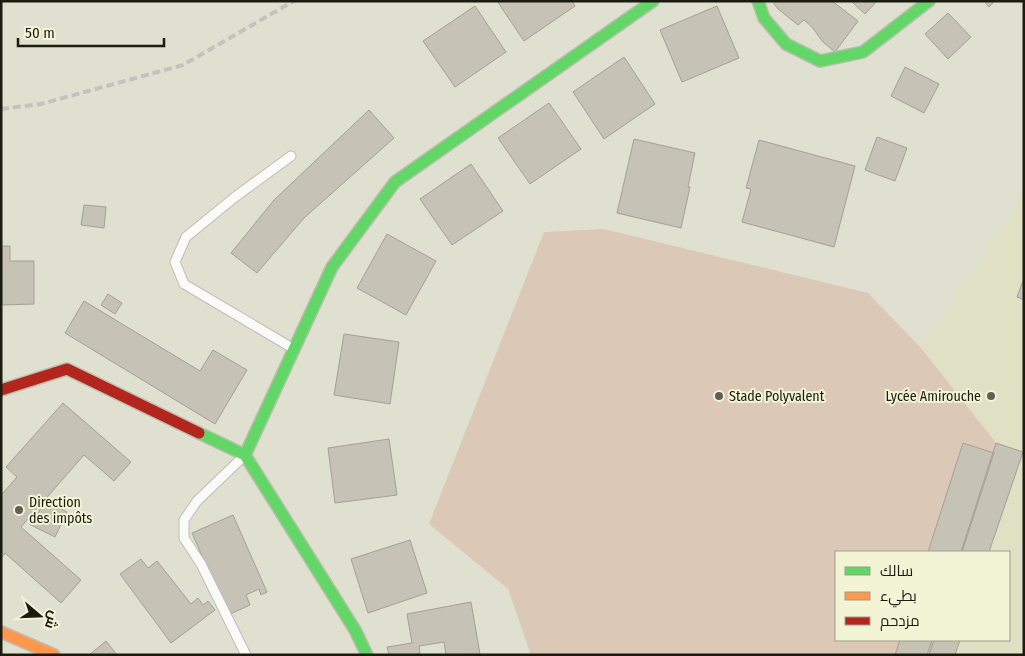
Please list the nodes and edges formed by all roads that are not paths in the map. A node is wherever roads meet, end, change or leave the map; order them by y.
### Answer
1 (653, 1) edge
2 (758, 1) edge
3 (929, 1) edge
4 (291, 156) dead end
5 (294, 349) junction
6 (1, 390) edge
7 (245, 455) junction
8 (1, 632) edge
9 (54, 655) edge
10 (246, 655) edge
11 (368, 655) edge

1 - 5 street
2 - 3 street
4 - 5 lane
5 - 7 street
6 - 7 street
7 - 10 lane
7 - 11 street
8 - 9 street

